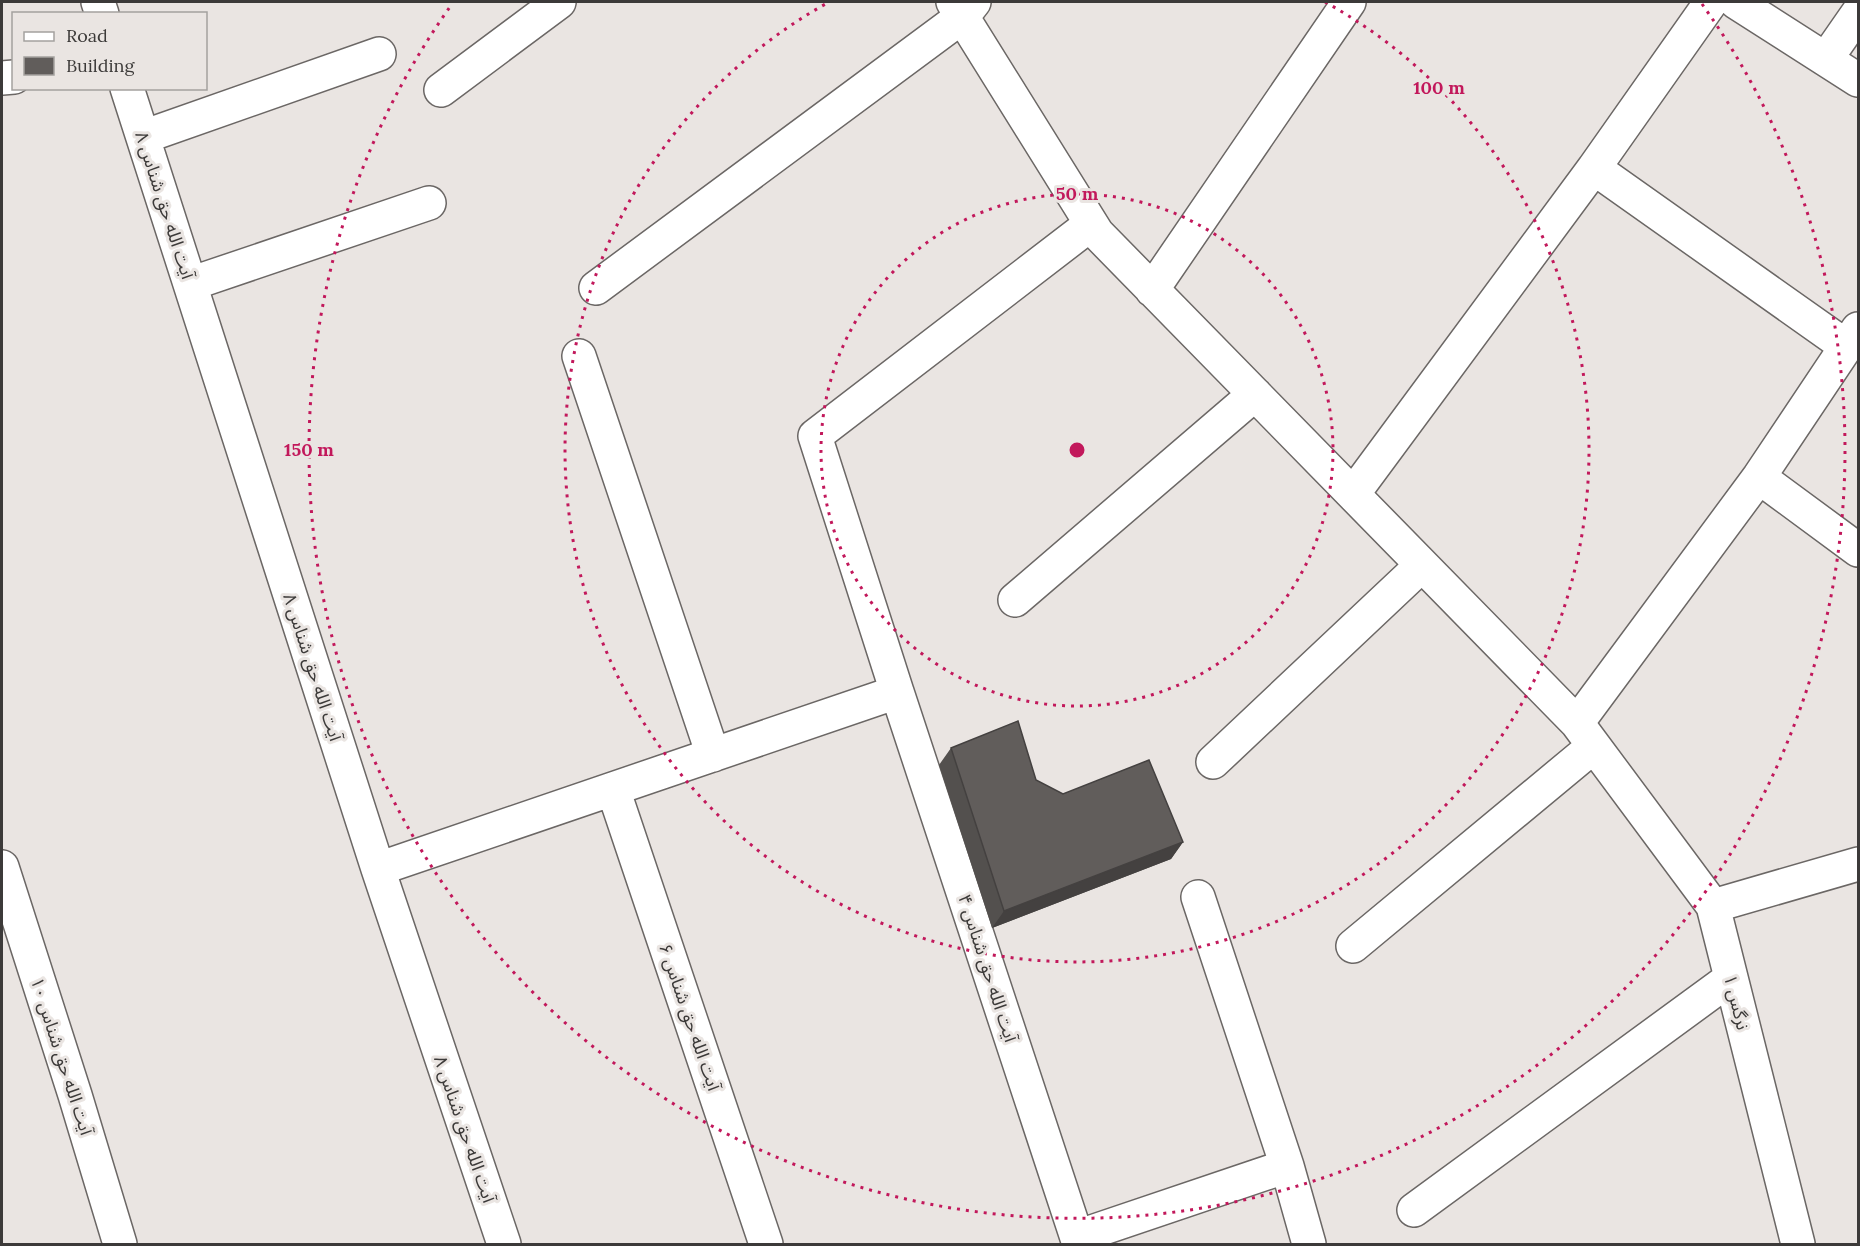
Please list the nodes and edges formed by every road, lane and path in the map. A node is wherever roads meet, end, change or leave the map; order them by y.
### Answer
1 (559, 2) edge
2 (1349, 2) edge
3 (1712, 2) edge
4 (1736, 2) edge
5 (963, 6) edge
6 (1858, 14) edge
7 (379, 54) dead end
8 (1826, 59) junction
9 (1858, 80) edge
10 (128, 90) edge
11 (441, 90) dead end
12 (143, 137) junction
13 (1594, 168) junction
14 (429, 203) dead end
15 (1091, 224) junction
16 (190, 284) junction
17 (596, 288) dead end
18 (1152, 290) junction
19 (1852, 338) edge
20 (579, 356) dead end
21 (1255, 394) junction
22 (1759, 477) junction
23 (1353, 494) junction
24 (1858, 550) edge
25 (1422, 565) junction
26 (1015, 600) dead end
27 (897, 692) junction
28 (1586, 735) junction
29 (713, 755) junction
30 (1212, 762) dead end
31 (613, 789) junction
32 (1858, 864) edge
33 (2, 867) edge
34 (378, 870) junction
35 (1198, 897) dead end
36 (1713, 906) junction
37 (1353, 946) dead end
38 (1731, 978) junction
39 (1287, 1166) junction
40 (1414, 1210) dead end
41 (1078, 1241) edge
42 (120, 1245) edge
43 (504, 1245) edge
44 (766, 1245) edge
45 (1309, 1245) edge
46 (1798, 1245) edge

1 - 11 street
2 - 18 street
3 - 13 street
4 - 8 street
5 - 15 street
5 - 17 street
6 - 8 street
7 - 12 street
8 - 9 street
10 - 12 street, آیت الله حق شناس ۸
12 - 16 street, آیت الله حق شناس ۸
13 - 19 street
13 - 23 street
14 - 16 street
15 - 18 street
15 - 27 street, آیت الله حق شناس ۴
16 - 34 street, آیت الله حق شناس ۸
18 - 21 street
19 - 22 street
20 - 29 street
21 - 23 street
21 - 26 street
22 - 24 street
22 - 28 street
23 - 25 street
25 - 28 street
25 - 30 street
27 - 29 street
27 - 41 street, آیت الله حق شناس ۴
28 - 36 street
28 - 37 street
29 - 31 street
31 - 34 street
31 - 44 street, آیت الله حق شناس ۶
32 - 36 street
33 - 42 street, آیت الله حق شناس ۱۰
34 - 43 street, آیت الله حق شناس ۸
35 - 39 street
36 - 38 street, نرگس ۱
38 - 40 street
38 - 46 street, نرگس ۱
39 - 41 street
39 - 45 street

